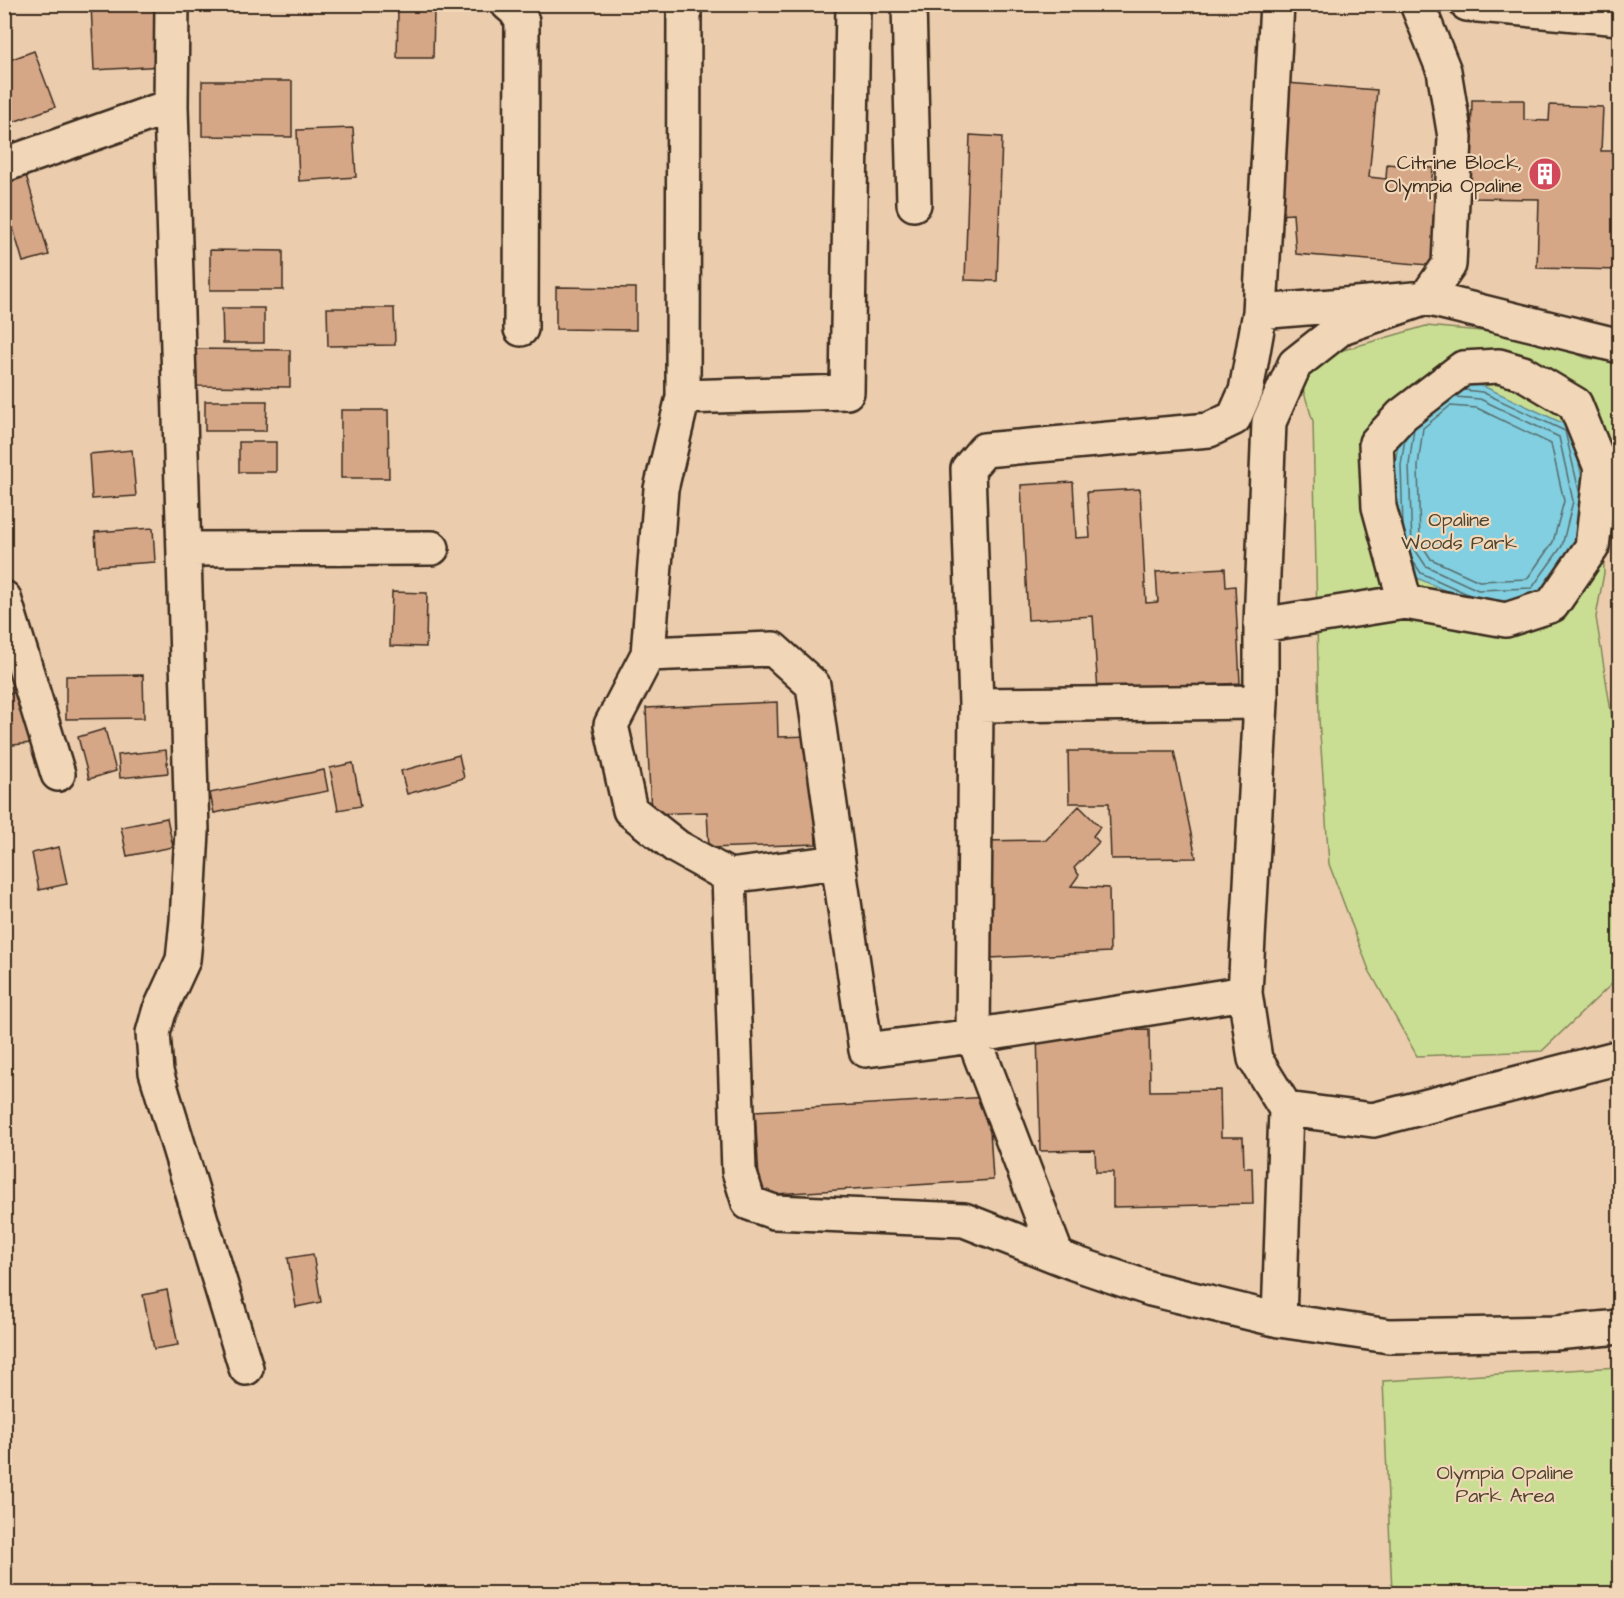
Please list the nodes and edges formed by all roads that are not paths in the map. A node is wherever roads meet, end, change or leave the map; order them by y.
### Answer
1 (172, 4) edge
2 (508, 4) edge
3 (684, 4) edge
4 (853, 4) edge
5 (909, 4) edge
6 (1277, 4) edge
7 (1417, 4) edge
8 (1467, 4) edge
9 (1620, 18) edge
10 (171, 106) junction
11 (4, 165) edge
12 (914, 204) dead end
13 (1426, 298) junction
14 (1260, 312) junction
15 (521, 329) dead end
16 (1620, 346) edge
17 (683, 396) junction
18 (432, 548) dead end
19 (184, 549) junction
20 (4, 598) edge
21 (1405, 602) junction
22 (1261, 625) junction
23 (648, 654) junction
24 (1261, 702) junction
25 (976, 705) junction
26 (58, 774) dead end
27 (838, 862) junction
28 (729, 876) junction
29 (1245, 993) junction
30 (973, 1036) junction
31 (1620, 1057) edge
32 (1286, 1108) junction
33 (1057, 1256) junction
34 (1279, 1320) junction
35 (1620, 1327) edge
36 (246, 1368) dead end

1 - 10 street
2 - 15 street
3 - 17 street
4 - 17 street
5 - 12 street
6 - 14 street
7 - 13 street
8 - 9 street
10 - 11 street
10 - 19 street
13 - 14 street
13 - 16 street
13 - 22 street
14 - 25 street
17 - 23 street
18 - 19 street
19 - 36 street
20 - 26 street
21 - 21 street
21 - 22 street
22 - 24 street
23 - 27 street
23 - 28 street
24 - 25 street
24 - 29 street
25 - 30 street
27 - 28 street
27 - 30 street
28 - 33 street
29 - 30 street
29 - 32 street
30 - 33 street
31 - 32 street
32 - 34 street
33 - 34 street
34 - 35 street

